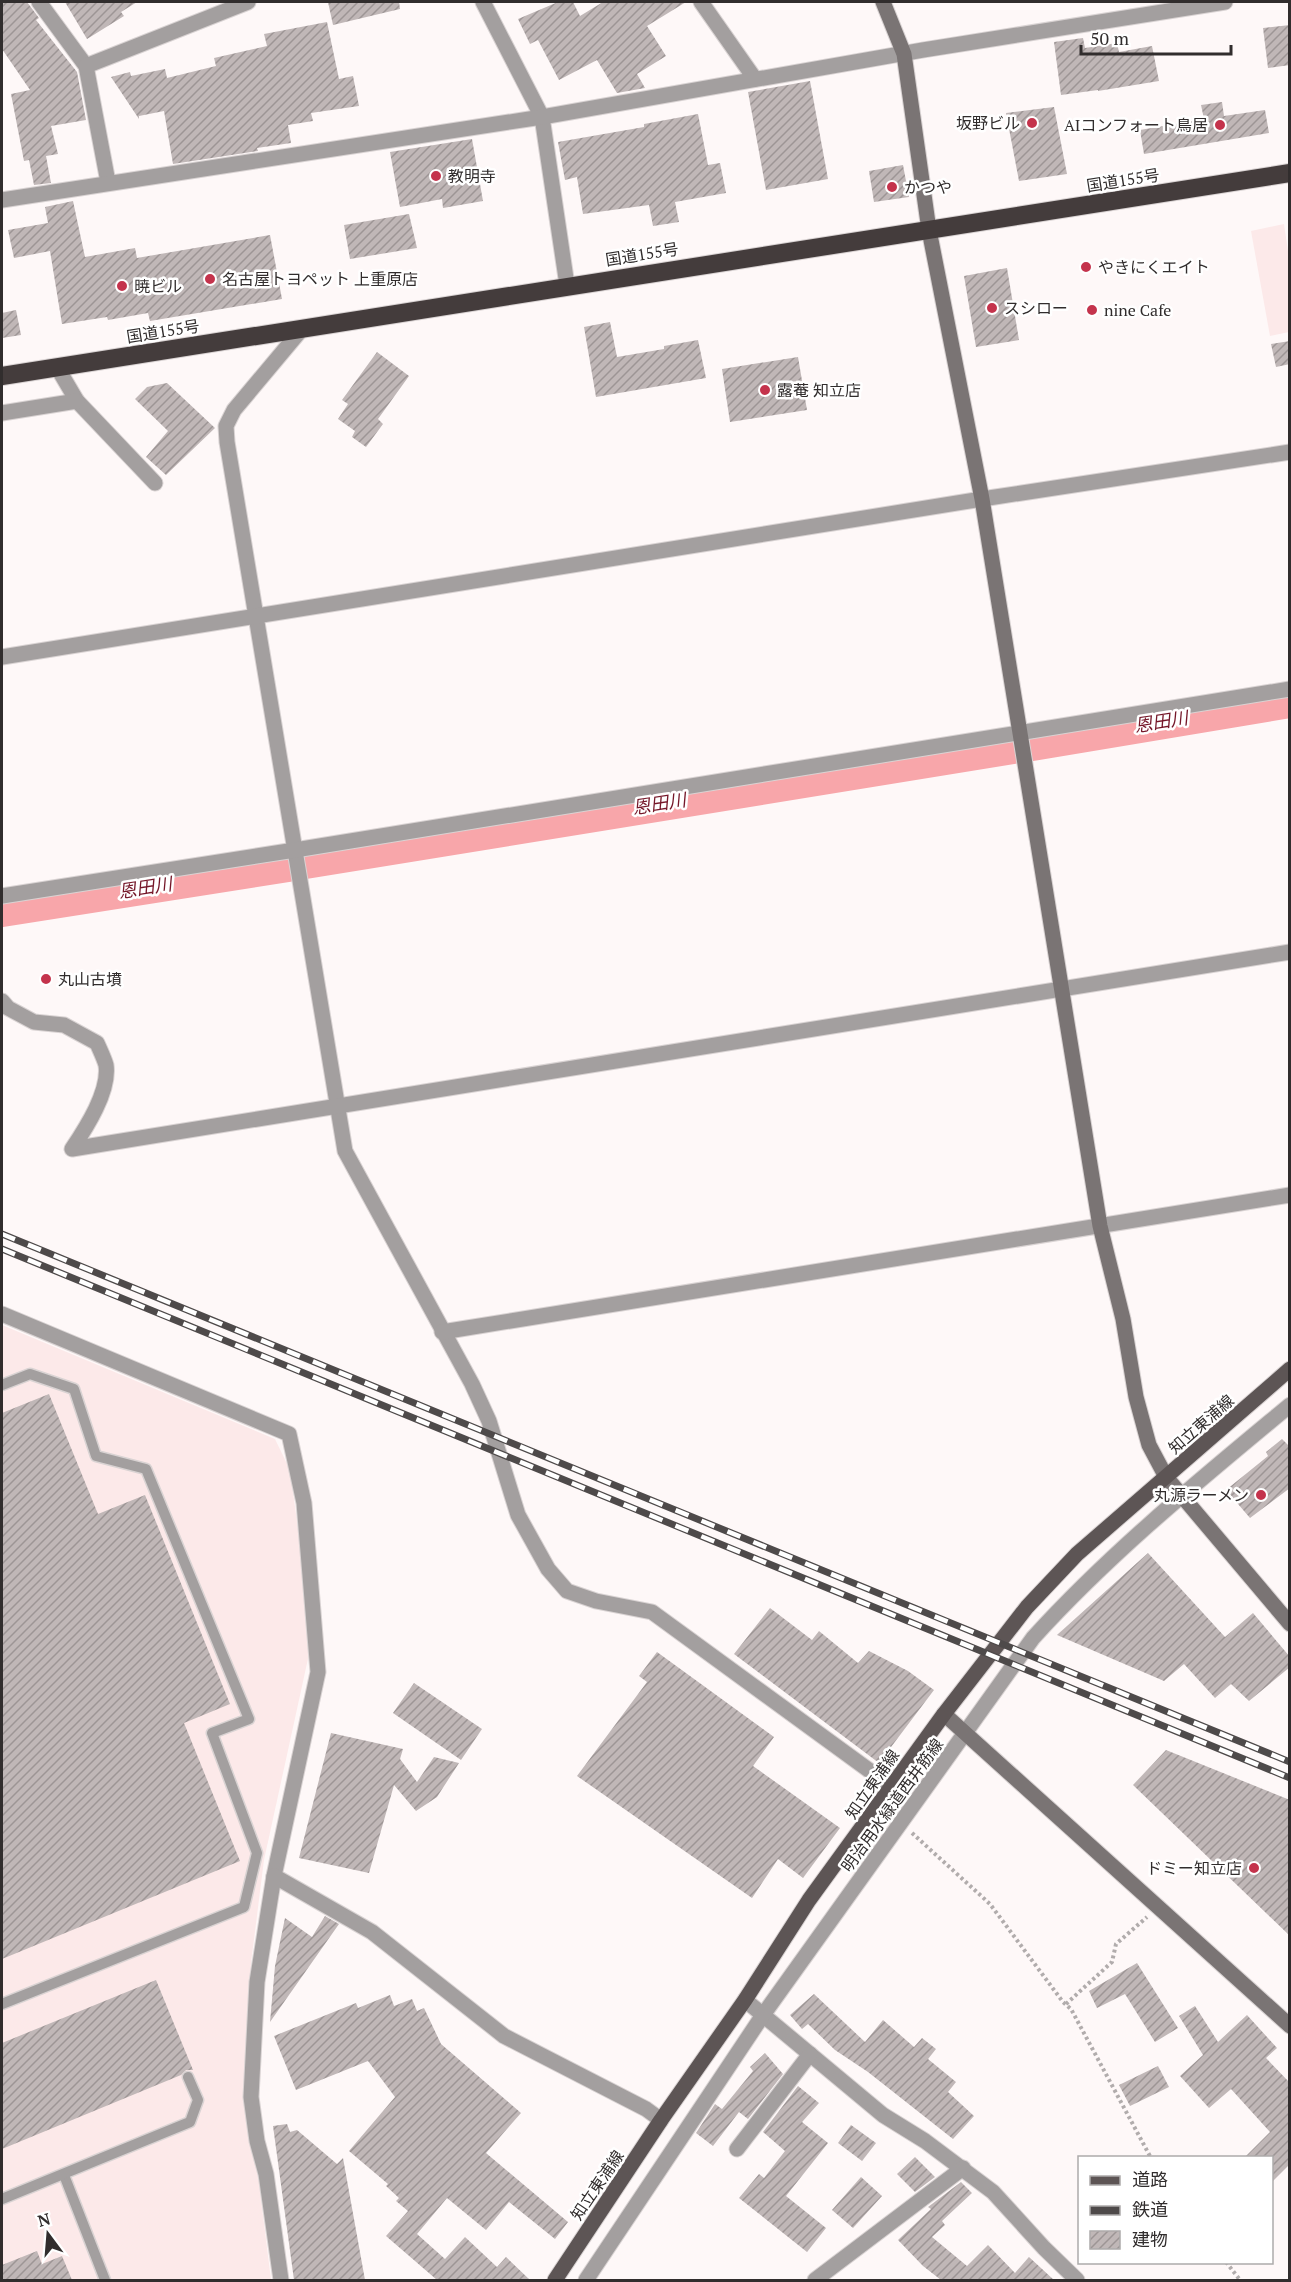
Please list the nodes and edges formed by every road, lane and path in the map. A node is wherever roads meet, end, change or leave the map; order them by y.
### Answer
1 (39, 2) edge
2 (248, 2) edge
3 (483, 2) edge
4 (701, 2) edge
5 (883, 2) edge
6 (1225, 2) edge
7 (904, 54) junction
8 (86, 66) junction
9 (754, 78) junction
10 (542, 117) junction
11 (1290, 174) edge
12 (108, 182) junction
13 (2, 200) edge
14 (929, 230) junction
15 (567, 285) junction
16 (301, 330) junction
17 (57, 367) junction
18 (2, 376) edge
19 (77, 400) junction
20 (2, 413) edge
21 (1290, 452) edge
22 (155, 483) dead end
23 (982, 499) junction
24 (256, 617) junction
25 (2, 657) edge
26 (1290, 689) edge
27 (1021, 733) junction
28 (295, 850) junction
29 (2, 896) edge
30 (1290, 952) edge
31 (1062, 988) junction
32 (2, 1001) edge
33 (338, 1106) junction
34 (1290, 1195) edge
35 (1100, 1226) junction
36 (2, 1314) edge
37 (442, 1332) junction
38 (1290, 1369) edge
39 (2, 1385) edge
40 (1290, 1405) edge
41 (1166, 1477) junction
42 (1182, 1496) junction
43 (1290, 1624) edge
44 (944, 1714) junction
45 (965, 1733) junction
46 (892, 1787) junction
47 (901, 1823) junction
48 (274, 1876) junction
49 (1150, 1914) dead end
50 (745, 2000) junction
51 (2, 2004) edge
52 (1066, 2004) junction
53 (763, 2015) junction
54 (1290, 2026) edge
55 (810, 2054) junction
56 (188, 2077) dead end
57 (661, 2120) junction
58 (737, 2149) dead end
59 (1150, 2156) edge
60 (963, 2168) junction
61 (64, 2175) junction
62 (2, 2199) edge
63 (1228, 2264) edge
64 (105, 2280) edge
65 (281, 2280) edge
66 (555, 2280) edge
67 (586, 2280) edge
68 (814, 2280) edge
69 (1077, 2280) edge
70 (1240, 2280) edge

1 - 8 street
2 - 8 street
3 - 10 street
4 - 9 street
5 - 7 street
6 - 7 street
7 - 9 street
7 - 14 street
8 - 12 street
9 - 10 street
10 - 12 street
10 - 15 street
11 - 14 highway, 国道155号
12 - 13 street
14 - 15 highway, 国道155号
14 - 23 street
15 - 16 highway, 国道155号
16 - 17 highway, 国道155号
16 - 24 street
17 - 18 highway, 国道155号
17 - 19 street
19 - 20 street
19 - 22 street
21 - 23 street
23 - 24 street
23 - 27 street
24 - 25 street
24 - 28 street
26 - 27 street
27 - 28 street
27 - 31 street
28 - 29 street
28 - 33 street
30 - 31 street
31 - 33 street
31 - 35 street
32 - 33 street
33 - 37 street
34 - 35 street
35 - 37 street
35 - 41 street
36 - 48 street
37 - 46 street
38 - 41 main road, 知立東浦線
39 - 51 lane
40 - 42 street, 明治用水緑道西井筋線
41 - 42 street
41 - 44 main road, 知立東浦線
42 - 43 street
42 - 45 street, 明治用水緑道西井筋線
44 - 45 street
44 - 46 main road, 知立東浦線
45 - 47 street, 明治用水緑道西井筋線
45 - 54 street
46 - 50 main road, 知立東浦線
47 - 52 path
47 - 53 street, 明治用水緑道西井筋線
48 - 57 street
48 - 65 street
49 - 52 path
50 - 53 street
50 - 57 main road, 知立東浦線
52 - 59 path
53 - 55 street
53 - 67 street, 明治用水緑道西井筋線
55 - 58 street
55 - 60 street
56 - 61 lane
57 - 66 main road, 知立東浦線
60 - 68 street
60 - 69 street
61 - 62 lane
61 - 64 lane
63 - 70 path

